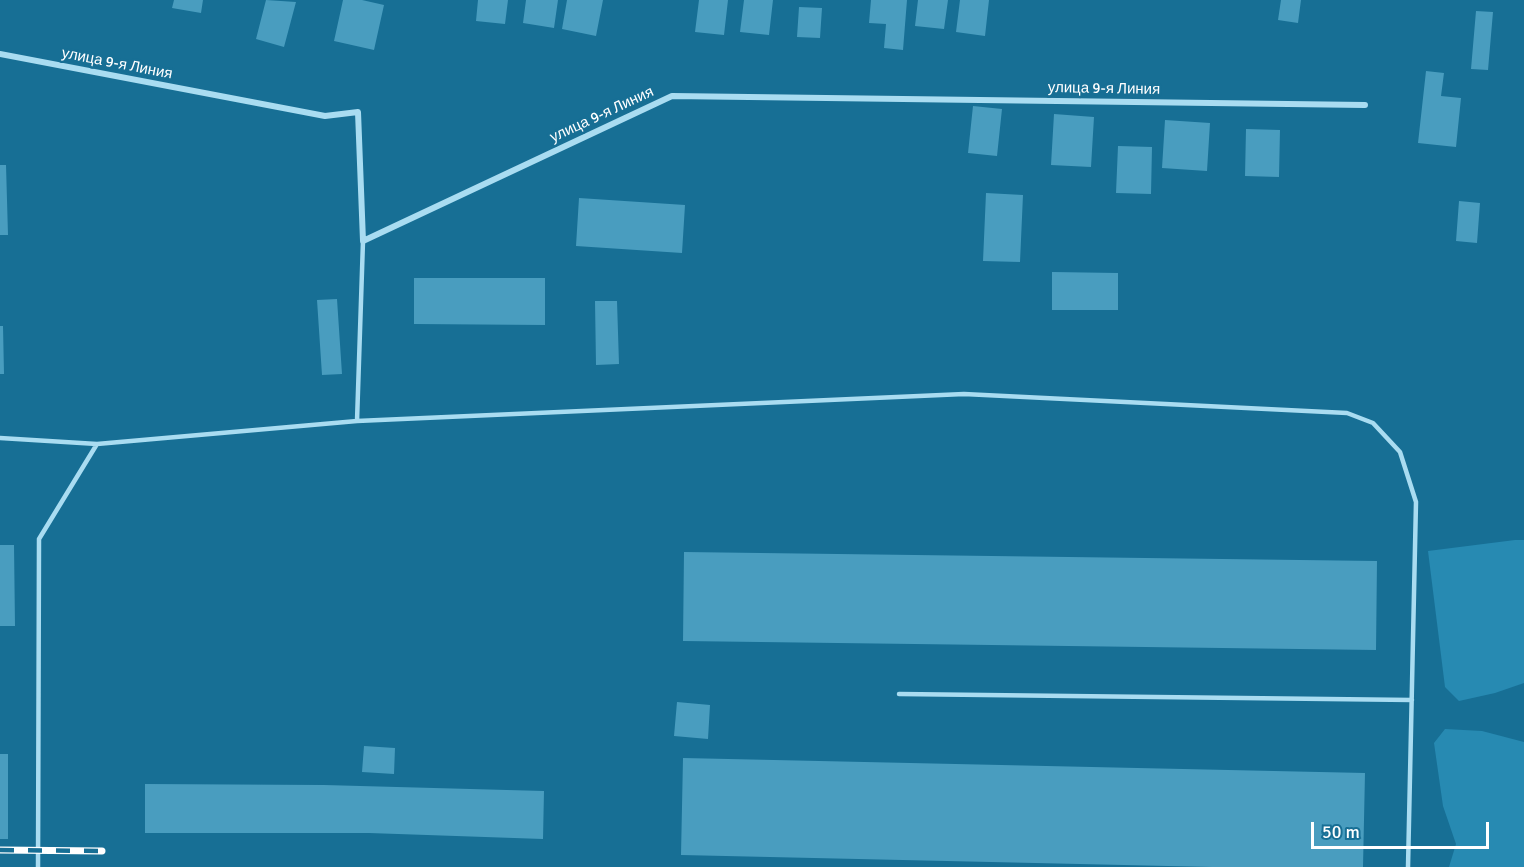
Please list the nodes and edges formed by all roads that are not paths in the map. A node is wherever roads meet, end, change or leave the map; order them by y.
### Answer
1 (0, 54) edge
2 (1365, 105) dead end
3 (363, 241) junction
4 (357, 421) junction
5 (0, 438) edge
6 (97, 444) junction
7 (899, 694) dead end
8 (1412, 700) junction
9 (38, 867) edge
10 (1408, 867) edge

1 - 3 street, улица 9-я Линия
2 - 3 street, улица 9-я Линия
3 - 4 lane
4 - 6 lane
4 - 8 lane
5 - 6 lane
6 - 9 lane
7 - 8 lane
8 - 10 lane

